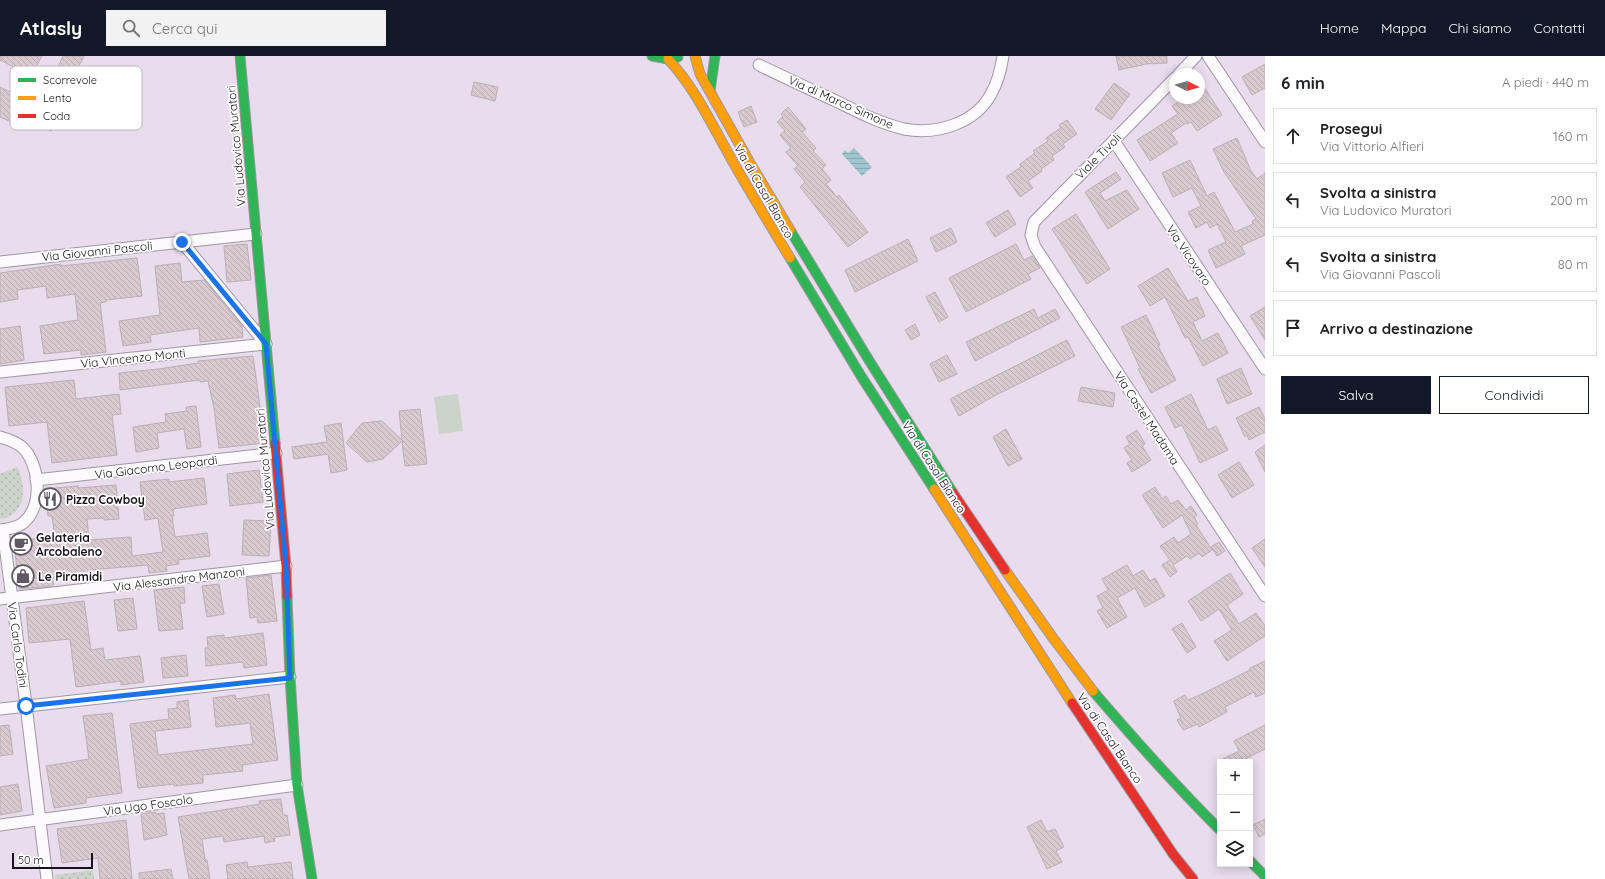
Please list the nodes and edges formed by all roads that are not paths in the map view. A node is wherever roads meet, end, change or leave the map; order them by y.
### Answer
1 (240, 56) edge
2 (652, 56) edge
3 (680, 56) edge
4 (695, 56) edge
5 (715, 56) edge
6 (1003, 56) edge
7 (1196, 56) edge
8 (1208, 56) edge
9 (668, 59) junction
10 (759, 65) dead end
11 (1185, 68) edge
12 (1169, 84) edge
13 (710, 90) junction
14 (1114, 141) junction
15 (1265, 142) edge
16 (256, 234) junction
17 (1031, 239) joint
18 (182, 242) junction
19 (0, 262) edge
20 (266, 344) junction
21 (1265, 369) edge
22 (0, 372) edge
23 (0, 437) edge
24 (276, 453) junction
25 (36, 480) junction
26 (2, 530) edge
27 (286, 566) junction
28 (1265, 596) edge
29 (12, 598) junction
30 (0, 599) edge
31 (290, 678) junction
32 (26, 706) junction
33 (0, 709) edge
34 (297, 785) junction
35 (40, 819) junction
36 (0, 825) edge
37 (1217, 827) edge
38 (1253, 864) edge
39 (1265, 876) edge
40 (47, 879) edge
41 (312, 879) edge
42 (1193, 879) edge

1 - 16 main road, Via Ludovico Muratori
2 - 9 main road
3 - 9 main road
4 - 13 main road, Via di Casal Bianco
5 - 13 main road
6 - 10 street, Via di Marco Simone
7 - 11 street
8 - 15 street
9 - 42 main road, Via di Casal Bianco
12 - 14 street, Viale Tivoli
13 - 37 main road, Via di Casal Bianco
14 - 17 street, Viale Tivoli
14 - 21 street, Via Vicovaro
16 - 18 street, Via Giovanni Pascoli
16 - 20 main road, Via Ludovico Muratori
17 - 28 street, Via Castel Madama
18 - 19 street, Via Giovanni Pascoli
18 - 20 street
20 - 22 street, Via Vincenzo Monti
20 - 24 main road, Via Ludovico Muratori
23 - 25 street
24 - 25 street, Via Giacomo Leopardi
24 - 27 main road, Via Ludovico Muratori
25 - 26 street
26 - 29 street, Via Carlo Todini
27 - 29 street, Via Alessandro Manzoni
27 - 31 main road, Via Ludovico Muratori
29 - 30 street, Via Alessandro Manzoni
29 - 32 street, Via Carlo Todini
31 - 32 street
31 - 34 main road, Via Ludovico Muratori
32 - 33 street
32 - 35 street, Via Carlo Todini
34 - 35 street, Via Ugo Foscolo
34 - 41 main road, Via Ludovico Muratori
35 - 36 street, Via Ugo Foscolo
35 - 40 street, Via Carlo Todini
38 - 39 main road

